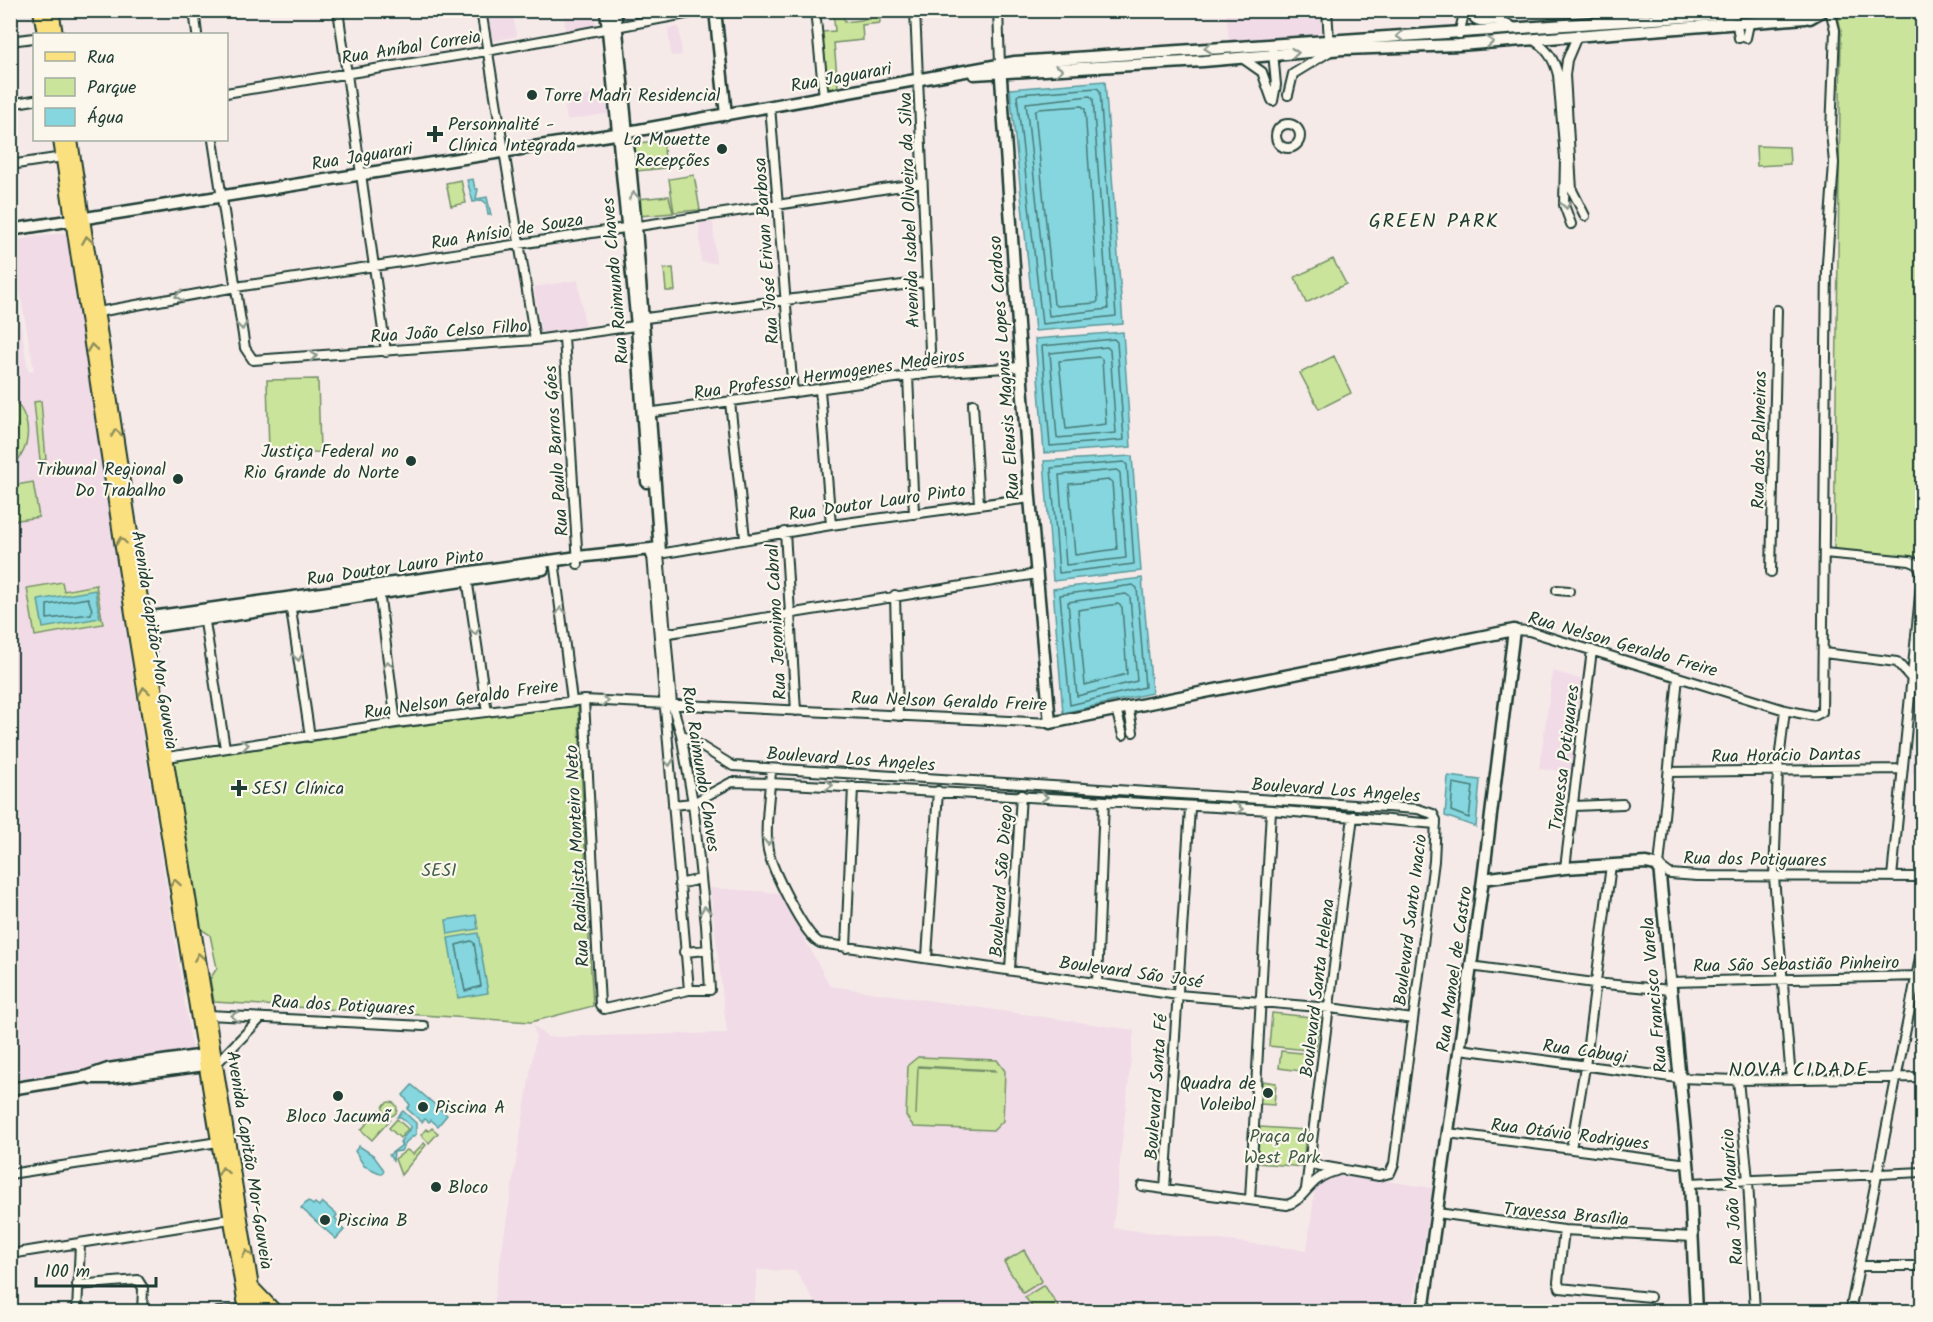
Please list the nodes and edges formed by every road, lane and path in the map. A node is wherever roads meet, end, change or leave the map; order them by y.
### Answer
1 (40, 10) edge
2 (52, 10) edge
3 (194, 10) edge
4 (338, 10) edge
5 (481, 10) edge
6 (606, 10) edge
7 (615, 10) edge
8 (707, 10) edge
9 (715, 10) edge
10 (815, 10) edge
11 (915, 10) edge
12 (998, 10) edge
13 (1327, 10) edge
14 (1465, 10) edge
15 (1470, 10) edge
16 (1750, 10) edge
17 (1793, 10) edge
18 (1824, 10) edge
19 (1830, 10) edge
20 (1805, 18) junction
21 (1749, 24) junction
22 (1737, 25) junction
23 (612, 29) junction
24 (1517, 29) junction
25 (44, 33) edge
26 (56, 33) edge
27 (197, 33) edge
28 (1459, 34) junction
29 (1578, 34) junction
30 (33, 38) edge
31 (1531, 38) junction
32 (10, 41) edge
33 (1331, 45) junction
34 (1273, 49) junction
35 (487, 51) junction
36 (1242, 58) junction
37 (1567, 60) junction
38 (1555, 61) junction
39 (1000, 69) junction
40 (347, 72) junction
41 (919, 80) junction
42 (228, 93) edge
43 (1288, 95) dead end
44 (824, 98) junction
45 (33, 100) edge
46 (10, 104) edge
47 (770, 106) junction
48 (726, 115) junction
49 (622, 133) junction
50 (60, 141) edge
51 (71, 141) edge
52 (213, 141) edge
53 (504, 150) junction
54 (1582, 156) dead end
55 (63, 157) junction
56 (1568, 158) junction
57 (10, 165) edge
58 (361, 173) junction
59 (922, 183) junction
60 (222, 195) junction
61 (778, 205) junction
62 (1585, 216) dead end
63 (78, 218) junction
64 (1571, 224) dead end
65 (631, 227) junction
66 (10, 230) edge
67 (519, 244) junction
68 (374, 266) junction
69 (926, 282) junction
70 (236, 287) junction
71 (784, 301) junction
72 (1777, 310) dead end
73 (98, 312) junction
74 (640, 322) junction
75 (564, 336) junction
76 (535, 340) junction
77 (386, 352) junction
78 (1020, 367) junction
79 (931, 373) junction
80 (908, 376) junction
81 (820, 390) junction
82 (793, 393) junction
83 (730, 402) junction
84 (973, 404) dead end
85 (646, 413) junction
86 (109, 461) junction
87 (123, 476) junction
88 (1030, 498) junction
89 (979, 504) junction
90 (914, 514) junction
91 (831, 525) junction
92 (785, 532) junction
93 (746, 538) junction
94 (655, 551) junction
95 (1824, 553) junction
96 (578, 561) junction
97 (136, 562) junction
98 (555, 564) junction
99 (1772, 572) dead end
100 (1037, 574) junction
101 (1922, 575) edge
102 (467, 577) junction
103 (127, 581) junction
104 (379, 590) junction
105 (1557, 590) dead end
106 (1569, 591) dead end
107 (894, 595) junction
108 (290, 603) junction
109 (792, 613) junction
110 (204, 616) junction
111 (145, 623) junction
112 (1514, 630) junction
113 (662, 635) junction
114 (1592, 650) junction
115 (1824, 654) junction
116 (1678, 677) junction
117 (1911, 679) junction
118 (584, 700) junction
119 (572, 701) junction
120 (668, 704) junction
121 (1128, 706) junction
122 (1116, 709) junction
123 (1785, 710) junction
124 (796, 711) junction
125 (487, 712) junction
126 (898, 716) junction
127 (396, 723) junction
128 (1050, 723) junction
129 (1133, 732) dead end
130 (681, 734) junction
131 (1123, 735) dead end
132 (310, 737) junction
133 (225, 748) junction
134 (167, 757) junction
135 (733, 766) junction
136 (1778, 769) junction
137 (1902, 769) junction
138 (771, 770) junction
139 (1669, 772) junction
140 (732, 782) junction
141 (964, 782) junction
142 (770, 783) junction
143 (994, 784) junction
144 (853, 787) junction
145 (938, 791) junction
146 (1130, 791) junction
147 (964, 793) junction
148 (1162, 794) junction
149 (996, 795) junction
150 (1022, 795) junction
151 (1104, 801) junction
152 (1129, 802) junction
153 (693, 803) junction
154 (1623, 804) dead end
155 (673, 805) junction
156 (1162, 805) junction
157 (1574, 806) junction
158 (1190, 808) junction
159 (1406, 809) junction
160 (1271, 810) junction
161 (1353, 816) junction
162 (1404, 820) junction
163 (1436, 824) junction
164 (1611, 865) junction
165 (1659, 866) junction
166 (1565, 868) junction
167 (1774, 877) junction
168 (1892, 877) junction
169 (1923, 877) edge
170 (701, 879) junction
171 (1483, 879) junction
172 (680, 884) junction
173 (179, 911) junction
174 (194, 923) junction
175 (846, 948) junction
176 (1923, 948) edge
177 (708, 950) junction
178 (684, 952) junction
179 (927, 957) junction
180 (1470, 966) junction
181 (1010, 969) junction
182 (1920, 976) edge
183 (1781, 979) junction
184 (1097, 983) junction
185 (1594, 983) junction
186 (1670, 986) junction
187 (689, 990) junction
188 (1178, 995) junction
189 (1261, 1003) junction
190 (1330, 1008) junction
191 (208, 1015) junction
192 (261, 1018) junction
193 (1413, 1019) junction
194 (424, 1026) dead end
195 (1460, 1049) junction
196 (209, 1060) junction
197 (1585, 1067) junction
198 (1898, 1077) junction
199 (1923, 1077) edge
200 (1678, 1078) junction
201 (1738, 1080) junction
202 (1791, 1080) junction
203 (10, 1089) edge
204 (1448, 1133) junction
205 (218, 1142) junction
206 (1571, 1149) junction
207 (1310, 1164) junction
208 (1688, 1164) junction
209 (1341, 1169) junction
210 (1923, 1172) edge
211 (1879, 1173) junction
212 (10, 1174) edge
213 (1748, 1180) junction
214 (1690, 1183) junction
215 (1142, 1186) dead end
216 (1165, 1189) junction
217 (1306, 1189) junction
218 (1250, 1200) junction
219 (1437, 1213) junction
220 (230, 1219) junction
221 (1564, 1230) junction
222 (1693, 1237) junction
223 (80, 1244) junction
224 (10, 1254) edge
225 (1860, 1266) junction
226 (1923, 1266) edge
227 (77, 1285) junction
228 (252, 1287) junction
229 (1650, 1297) dead end
230 (77, 1311) edge
231 (142, 1311) edge
232 (218, 1311) edge
233 (252, 1311) edge
234 (276, 1311) edge
235 (1423, 1311) edge
236 (1696, 1311) edge
237 (1755, 1311) edge
238 (1850, 1311) edge

1 - 25 main road
2 - 26 main road
3 - 27 street
4 - 40 street
5 - 35 street
6 - 23 main road, Rua Raimundo Chaves
7 - 23 main road, Rua Raimundo Chaves
8 - 23 street, Rua Aníbal Correia
9 - 48 main road
10 - 44 street
11 - 41 street, Avenida Isabel Oliveira da Silva
12 - 39 street, Rua Eleusis Magnus Lopes Cardoso
13 - 33 street
14 - 28 street
15 - 24 street
16 - 24 main road, Rua Jaguarari
17 - 20 main road
18 - 20 main road, Rua Jaguarari
19 - 95 street
20 - 21 main road, Rua Jaguarari
21 - 22 main road, Rua Jaguarari
21 - 22 street
22 - 29 main road, Rua Jaguarari
23 - 35 street, Rua Aníbal Correia
23 - 49 main road, Rua Raimundo Chaves
24 - 28 main road, Rua Jaguarari
28 -> 33 main road, Rua Jaguarari
29 - 31 main road, Rua Jaguarari
29 - 37 street
30 - 32 street
33 -> 31 main road, Rua Jaguarari
31 - 38 street
33 - 34 main road, Rua Jaguarari
33 - 43 street
34 - 36 main road, Rua Jaguarari
34 - 36 street
34 -> 39 main road, Rua Jaguarari
35 - 40 street, Rua Aníbal Correia
35 - 53 street
39 -> 36 main road, Rua Jaguarari
37 - 38 street
37 - 56 street
38 - 56 street
39 - 41 main road, Rua Jaguarari
39 - 78 main road, Rua Eleusis Magnus Lopes Cardoso
40 - 42 street, Rua Aníbal Correia
40 - 58 street
41 - 44 main road, Rua Jaguarari
41 - 59 street, Avenida Isabel Oliveira da Silva
44 - 47 main road, Rua Jaguarari
45 - 46 street
47 - 48 main road, Rua Jaguarari
47 - 61 street, Rua José Erivan Barbosa
48 - 49 main road, Rua Jaguarari
49 - 53 main road, Rua Jaguarari
49 - 65 main road, Rua Raimundo Chaves
50 - 55 main road
51 - 63 main road
52 - 60 street
53 - 58 main road, Rua Jaguarari
53 - 67 street
54 - 56 street
55 - 57 street
55 - 63 main road
56 - 62 street
56 -> 64 street
58 - 60 main road, Rua Jaguarari
58 - 68 street
59 - 61 street, Rua Anísio de Souza
59 - 69 street, Avenida Isabel Oliveira da Silva
60 - 63 main road, Rua Jaguarari
60 - 70 street
61 - 65 street, Rua Anísio de Souza
61 - 71 street, Rua José Erivan Barbosa
63 - 66 main road, Rua Jaguarari
73 -> 63 main road, Avenida Capitão-Mor Gouveia
86 -> 63 main road, Avenida Capitão-Mor Gouveia
65 - 67 street, Rua Anísio de Souza
65 - 74 main road, Rua Raimundo Chaves
67 - 68 street, Rua Anísio de Souza
67 - 76 street
68 - 70 street, Rua Anísio de Souza
68 - 77 street
69 - 71 street, Rua João Celso Filho
69 - 79 street, Avenida Isabel Oliveira da Silva
70 -> 73 street, Rua Anísio de Souza
70 -> 77 street, Rua João Celso Filho
71 - 74 street, Rua João Celso Filho
71 - 82 street, Rua José Erivan Barbosa
72 - 99 street, Rua das Palmeiras
87 -> 73 main road, Avenida Capitão-Mor Gouveia
74 - 75 street, Rua João Celso Filho
74 - 85 main road, Rua Raimundo Chaves
75 - 76 street, Rua João Celso Filho
75 - 96 street, Rua Paulo Barros Góes
76 - 77 street, Rua João Celso Filho
78 - 79 street, Rua Professor Hermogenes Medeiros
78 - 88 main road, Rua Eleusis Magnus Lopes Cardoso
79 - 80 street, Rua Professor Hermogenes Medeiros
80 - 81 street, Rua Professor Hermogenes Medeiros
80 - 90 street
81 - 82 street, Rua Professor Hermogenes Medeiros
81 - 91 street
82 - 83 street, Rua Professor Hermogenes Medeiros
83 - 85 street, Rua Professor Hermogenes Medeiros
83 - 93 street
84 - 89 street
85 - 94 main road, Rua Raimundo Chaves
86 - 87 main road
103 -> 86 main road, Avenida Capitão-Mor Gouveia
87 - 97 main road, Avenida Capitão-Mor Gouveia
88 - 89 street, Rua Doutor Lauro Pinto
88 - 100 main road, Rua Eleusis Magnus Lopes Cardoso
89 - 90 street, Rua Doutor Lauro Pinto
90 - 91 street, Rua Doutor Lauro Pinto
91 - 92 street, Rua Doutor Lauro Pinto
92 - 93 street, Rua Doutor Lauro Pinto
92 - 109 street, Rua Jeronimo Cabral
93 - 94 street, Rua Doutor Lauro Pinto
94 - 96 main road, Rua Doutor Lauro Pinto
94 - 113 street, Rua Raimundo Chaves
95 - 101 street
95 - 115 street
96 - 98 main road, Rua Doutor Lauro Pinto
97 - 103 main road
97 - 111 main road, Avenida Capitão-Mor Gouveia
98 - 102 main road, Rua Doutor Lauro Pinto
119 -> 98 street
100 - 107 street
100 - 128 main road, Rua Eleusis Magnus Lopes Cardoso
101 - 117 street
102 - 104 main road, Rua Doutor Lauro Pinto
102 -> 125 street
173 -> 103 main road, Avenida Capitão-Mor Gouveia
104 - 108 main road, Rua Doutor Lauro Pinto
127 -> 104 street
105 - 106 street
107 - 109 street
107 - 126 street
108 - 110 main road, Rua Doutor Lauro Pinto
108 -> 132 street
109 - 113 street
109 - 124 street, Rua Jeronimo Cabral
110 - 111 main road, Rua Doutor Lauro Pinto
110 - 133 street
111 - 134 main road, Avenida Capitão-Mor Gouveia
112 - 114 street, Rua Nelson Geraldo Freire
112 - 121 main road, Rua Nelson Geraldo Freire
112 - 171 main road, Rua Manoel de Castro
113 - 120 street, Rua Raimundo Chaves
114 - 116 street, Rua Nelson Geraldo Freire
114 - 157 street, Travessa Potiguares
115 - 117 street
115 - 123 street, Rua Nelson Geraldo Freire
116 - 123 street, Rua Nelson Geraldo Freire
116 - 139 street, Rua Francisco Varela
117 - 137 street
118 - 119 street, Rua Nelson Geraldo Freire
118 -> 120 street, Rua Nelson Geraldo Freire
118 - 187 street, Rua Radialista Monteiro Neto
119 - 125 street, Rua Nelson Geraldo Freire
120 - 124 street, Rua Nelson Geraldo Freire
120 - 130 street, Rua Raimundo Chaves
120 -> 155 street, Rua Raimundo Chaves
121 - 122 main road, Rua Nelson Geraldo Freire
121 - 129 street
122 - 128 main road, Rua Nelson Geraldo Freire
122 - 131 street
123 - 136 street
124 - 126 street, Rua Nelson Geraldo Freire
125 - 127 street, Rua Nelson Geraldo Freire
126 - 128 street, Rua Nelson Geraldo Freire
127 - 132 street, Rua Nelson Geraldo Freire
130 - 135 street, Boulevard Los Angeles
130 - 153 street, Rua Raimundo Chaves
133 -> 132 street, Rua Nelson Geraldo Freire
133 - 134 street, Rua Nelson Geraldo Freire
134 - 174 main road, Avenida Capitão-Mor Gouveia
135 - 138 street, Boulevard Los Angeles
135 - 140 street
136 - 137 street, Rua Horácio Dantas
136 - 139 street, Rua Horácio Dantas
136 - 167 street
137 - 168 street
138 - 141 street, Boulevard Los Angeles
138 - 142 street, Boulevard São José
139 - 165 street, Rua Francisco Varela
140 - 142 street, Boulevard Los Angeles
140 - 153 street, Boulevard Los Angeles
141 - 143 street, Boulevard Los Angeles
141 - 147 street
142 -> 144 street, Boulevard Los Angeles
142 -> 175 street, Boulevard São José
143 - 146 street, Boulevard Los Angeles
143 - 149 street
144 - 145 street, Boulevard Los Angeles
144 - 175 street
145 - 147 street, Boulevard Los Angeles
145 - 179 street
146 - 148 street, Boulevard Los Angeles
146 - 152 street
147 - 149 street, Boulevard Los Angeles
148 - 156 street
148 - 159 street, Boulevard Los Angeles
149 - 150 street, Boulevard Los Angeles
150 -> 151 street, Boulevard Los Angeles
150 - 181 street, Boulevard São Diego
151 - 152 street, Boulevard Los Angeles
151 - 184 street
152 - 156 street, Boulevard Los Angeles
153 - 155 street, Boulevard Los Angeles
153 - 170 street, Rua Raimundo Chaves
154 - 157 street
155 - 172 street, Rua Raimundo Chaves
156 - 158 street, Boulevard Los Angeles
157 - 166 street, Travessa Potiguares
158 -> 160 street, Boulevard Los Angeles
158 - 188 street, Boulevard Santa Fé
159 - 162 street
159 - 163 street, Boulevard Los Angeles
160 - 161 street, Boulevard Los Angeles
160 - 189 street
161 - 162 street, Boulevard Los Angeles
161 - 190 street, Boulevard Santa Helena
162 - 163 street, Boulevard Los Angeles
163 - 193 street, Boulevard Santo Inacio
164 - 165 main road, Rua dos Potiguares
164 - 166 main road, Rua dos Potiguares
164 - 185 street
165 - 167 street, Rua dos Potiguares
165 - 186 main road, Rua Francisco Varela
166 - 171 main road, Rua dos Potiguares
167 - 168 street, Rua dos Potiguares
167 - 183 street
168 - 169 street, Rua dos Potiguares
170 - 172 street
177 -> 170 street, Rua Raimundo Chaves
171 - 180 main road, Rua Manoel de Castro
172 - 178 street, Rua Raimundo Chaves
173 - 174 main road
173 - 196 main road, Avenida Capitão-Mor Gouveia
191 -> 174 main road, Avenida Capitão-Mor Gouveia
175 - 179 street, Boulevard São José
176 - 182 street
177 - 178 street
177 - 187 street, Rua Raimundo Chaves
178 - 187 street, Rua Raimundo Chaves
179 - 181 street, Boulevard São José
180 - 185 street, Rua São Sebastião Pinheiro
180 - 195 main road, Rua Manoel de Castro
181 - 184 street, Boulevard São José
182 - 183 street, Rua São Sebastião Pinheiro
182 - 198 street
183 - 186 street, Rua São Sebastião Pinheiro
183 - 202 street
184 - 188 street, Boulevard São José
185 - 186 street, Rua São Sebastião Pinheiro
185 - 197 street
186 - 200 main road, Rua Francisco Varela
188 - 189 street, Boulevard São José
188 - 216 street, Boulevard Santa Fé
189 - 190 street, Boulevard São José
189 - 218 street
190 - 193 street, Boulevard São José
190 - 207 street, Boulevard Santa Helena
192 -> 191 street, Rua dos Potiguares
191 - 196 main road, Avenida Capitão Mor-Gouveia
192 - 194 street, Rua dos Potiguares
192 - 196 street, Rua dos Potiguares
193 - 209 street
195 - 197 street, Rua Cabugi
195 - 204 main road, Rua Manoel de Castro
196 - 203 main road
196 - 205 main road, Avenida Capitão Mor-Gouveia
228 -> 196 main road, Avenida Capitão Mor-Gouveia
197 - 200 street, Rua Cabugi
197 - 206 street
198 - 199 street, Rua Cabugi
198 - 202 street, Rua Cabugi
198 - 211 street
200 - 201 street, Rua Cabugi
200 - 208 main road, Rua Francisco Varela
201 - 202 street, Rua Cabugi
201 - 213 street, Rua João Maurício
204 - 206 street, Rua Otávio Rodrigues
204 - 219 main road, Rua Manoel de Castro
205 - 212 street
220 -> 205 main road, Avenida Capitão Mor-Gouveia
206 - 208 street, Rua Otávio Rodrigues
207 - 209 street
207 - 217 street, Boulevard Santa Helena
208 - 214 main road, Rua Francisco Varela
209 - 217 street
210 - 211 street
211 - 213 street
211 - 225 street
213 - 214 street
213 - 237 street, Rua João Maurício
214 - 222 main road, Rua Francisco Varela
215 - 216 street
216 - 218 street
217 - 218 street
219 - 221 street, Travessa Brasília
219 - 235 main road, Rua Manoel de Castro
220 - 223 street
220 - 233 main road, Avenida Capitão Mor-Gouveia
221 - 222 street, Travessa Brasília
221 - 229 street
222 - 236 main road, Rua Francisco Varela
223 - 224 street
223 - 227 street
225 - 226 street
225 - 238 street
227 - 230 street
227 - 231 street
228 - 233 main road, Avenida Capitão Mor-Gouveia
228 - 234 main road
232 - 233 street

